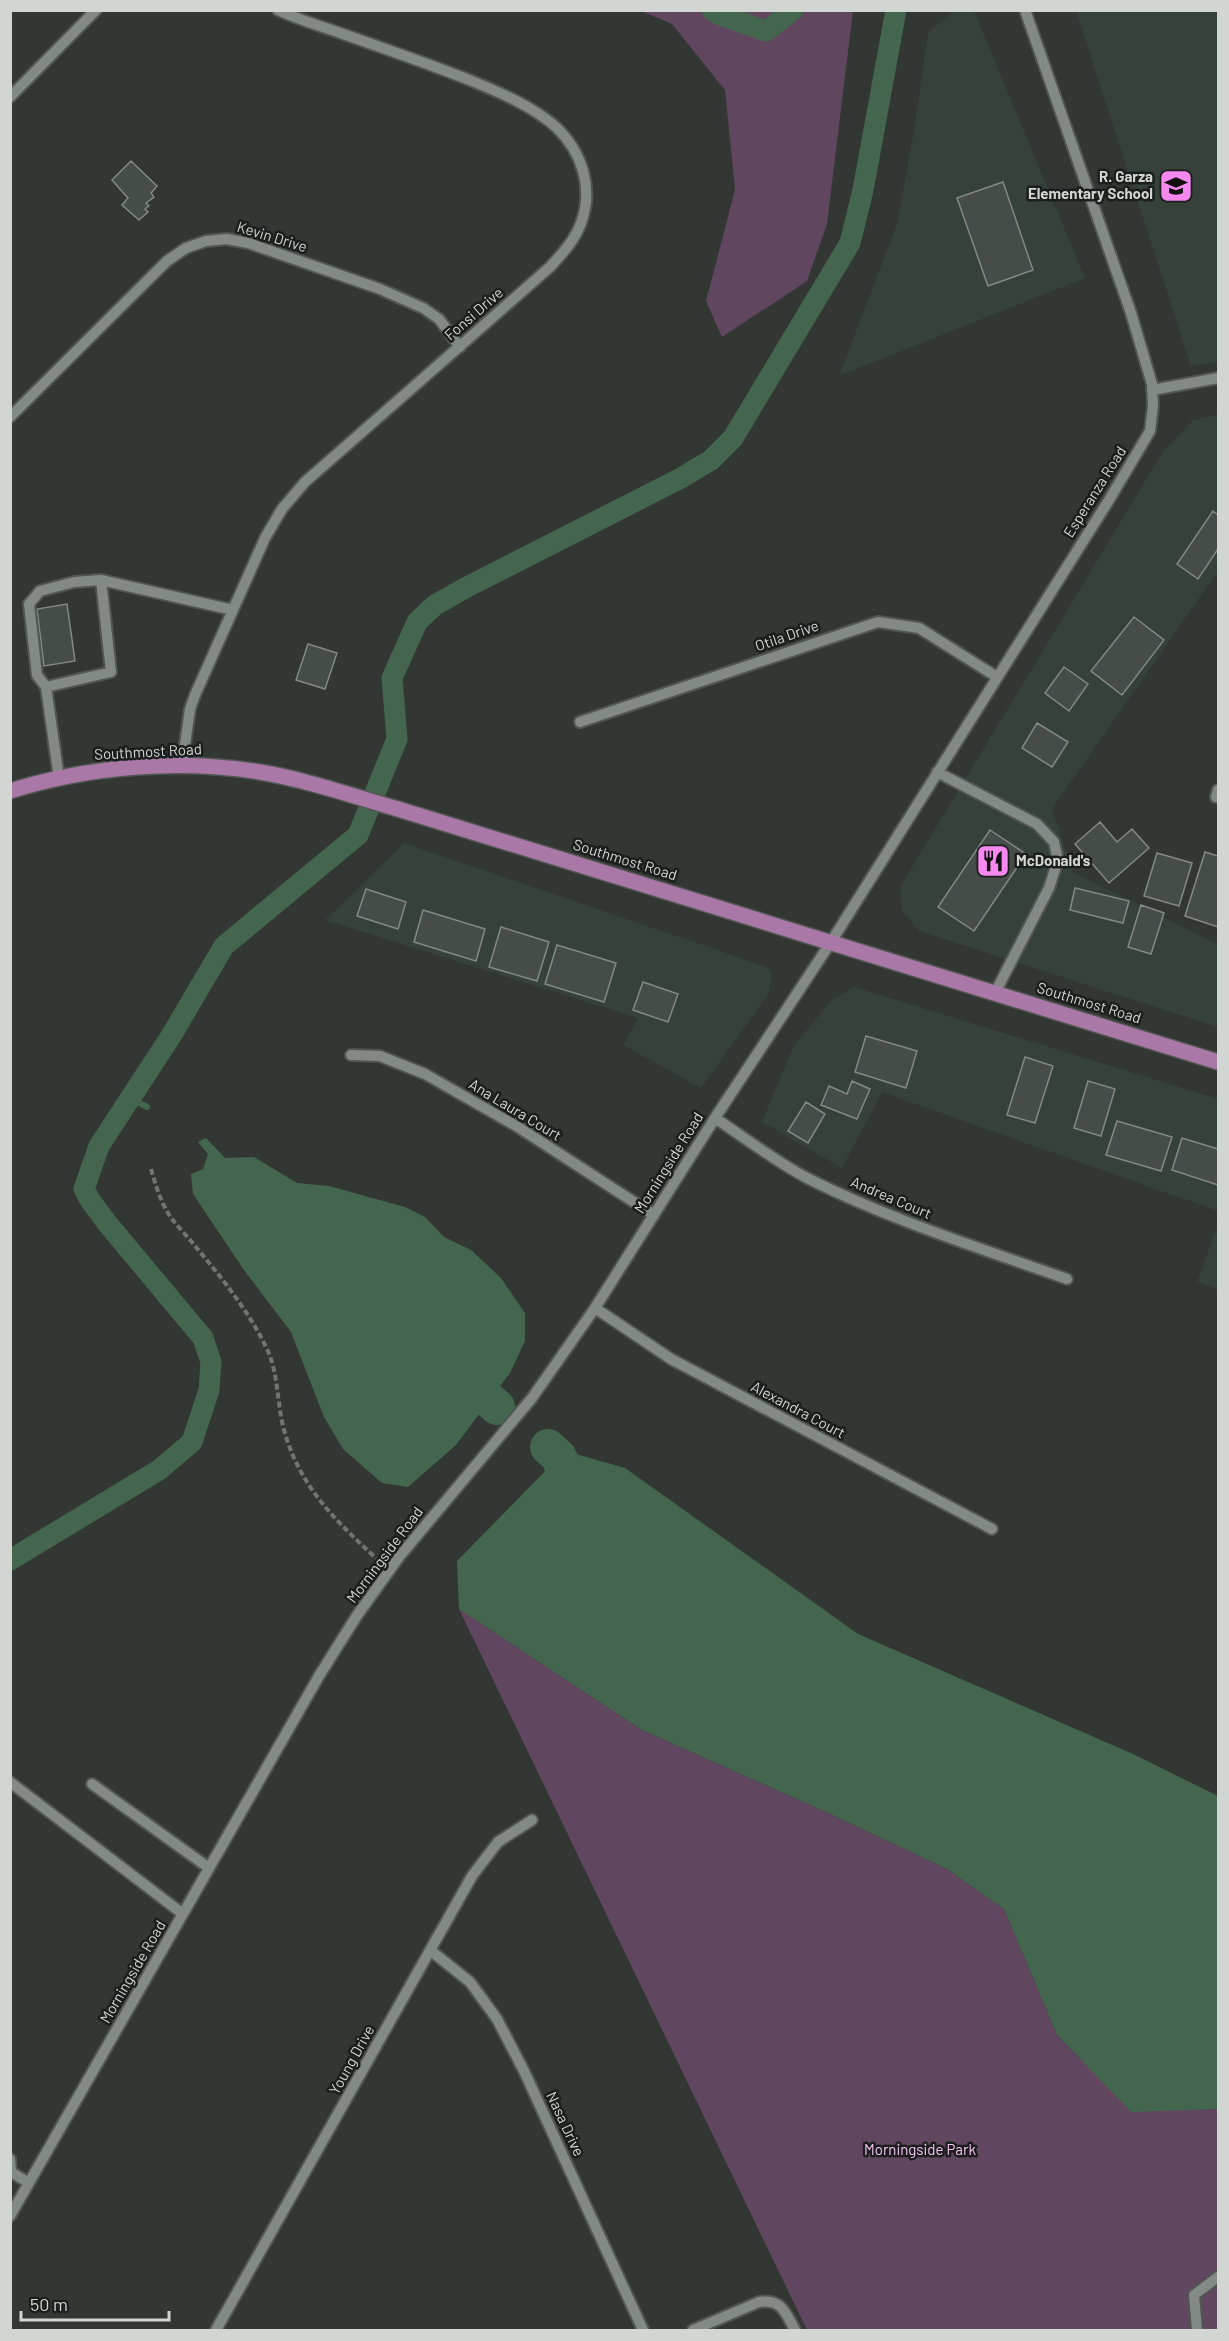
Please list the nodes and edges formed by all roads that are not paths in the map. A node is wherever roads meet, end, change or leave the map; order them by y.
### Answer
1 (96, 10) edge
2 (278, 10) edge
3 (1025, 10) edge
4 (10, 96) edge
5 (460, 347) junction
6 (1218, 378) edge
7 (1152, 390) junction
8 (10, 417) edge
9 (101, 580) junction
10 (233, 610) junction
11 (997, 677) junction
12 (46, 687) junction
13 (580, 722) dead end
14 (182, 766) junction
15 (937, 772) junction
16 (59, 778) junction
17 (1218, 790) edge
18 (10, 791) edge
19 (1218, 797) edge
20 (831, 942) junction
21 (995, 993) junction
22 (351, 1055) dead end
23 (1218, 1062) edge
24 (715, 1118) junction
25 (654, 1215) junction
26 (1067, 1279) dead end
27 (595, 1308) junction
28 (992, 1529) dead end
29 (10, 1782) edge
30 (92, 1784) dead end
31 (532, 1820) dead end
32 (209, 1868) junction
33 (183, 1914) junction
34 (430, 1950) junction
35 (10, 2159) edge
36 (29, 2183) junction
37 (10, 2216) edge
38 (1218, 2277) edge
39 (216, 2331) edge
40 (643, 2331) edge
41 (693, 2331) edge
42 (795, 2331) edge
43 (1197, 2331) edge

1 - 4 street
2 - 5 street, Fonsi Drive
3 - 7 street, Esperanza Road
5 - 8 street, Kevin Drive
5 - 10 street, Fonsi Drive
6 - 7 street
7 - 11 street, Esperanza Road
9 - 10 street
9 - 12 street
9 - 12 street
10 - 14 street, Fonsi Drive
11 - 13 street, Otila Drive
11 - 15 street, Esperanza Road
12 - 16 street
14 - 16 main road, Southmost Road
14 - 20 main road, Southmost Road
15 - 20 street, Esperanza Road
15 - 21 street
16 - 18 main road, Southmost Road
17 - 19 street
20 - 21 main road, Southmost Road
20 - 24 street, Morningside Road
21 - 23 main road, Southmost Road
22 - 25 street, Ana Laura Court
24 - 25 street, Morningside Road
24 - 26 street, Andrea Court
25 - 27 street, Morningside Road
27 - 28 street, Alexandra Court
27 - 32 street, Morningside Road
29 - 33 street
30 - 32 street
31 - 34 street, Young Drive
32 - 33 street, Morningside Road
33 - 36 street, Morningside Road
34 - 39 street, Young Drive
34 - 40 street, Nasa Drive
35 - 36 street
36 - 37 street, Morningside Road
38 - 43 street
41 - 42 street

